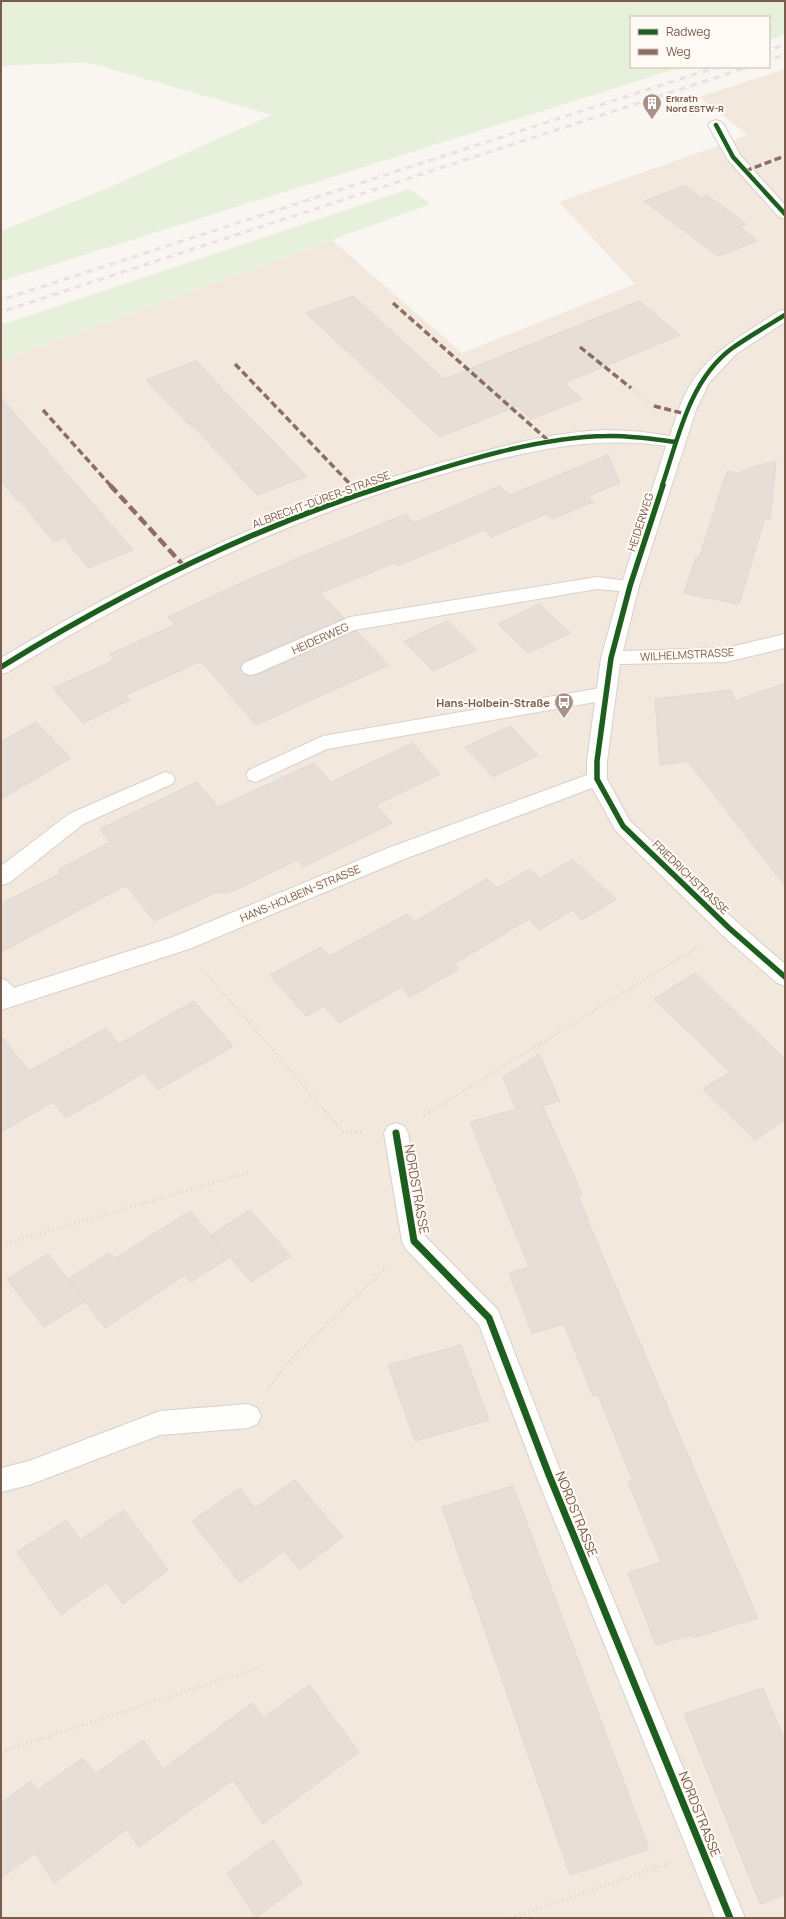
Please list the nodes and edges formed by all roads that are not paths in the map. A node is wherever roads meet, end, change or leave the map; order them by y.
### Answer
1 (716, 125) dead end
2 (785, 214) edge
3 (785, 315) edge
4 (676, 442) junction
5 (630, 586) junction
6 (785, 641) edge
7 (612, 658) junction
8 (1, 667) edge
9 (251, 668) dead end
10 (606, 694) junction
11 (256, 776) dead end
12 (165, 779) dead end
13 (598, 780) junction
14 (1, 877) edge
15 (785, 978) edge
16 (4, 995) edge
17 (396, 1133) road end
18 (248, 1416) road end
19 (1, 1480) edge
20 (730, 1918) edge

1 - 2 street
3 - 4 street, HEIDERWEG
4 - 5 street, HEIDERWEG
4 - 8 street, ALBRECHT-DÜRER-STRASSE
5 - 7 street, HEIDERWEG
5 - 9 street, HEIDERWEG
6 - 7 street, WILHELMSTRASSE
7 - 10 street, HEIDERWEG
10 - 11 street
10 - 13 street, HEIDERWEG
12 - 14 street
13 - 15 street, FRIEDRICHSTRASSE
13 - 16 street, HANS-HOLBEIN-STRASSE
17 - 20 street, NORDSTRASSE
18 - 19 street

